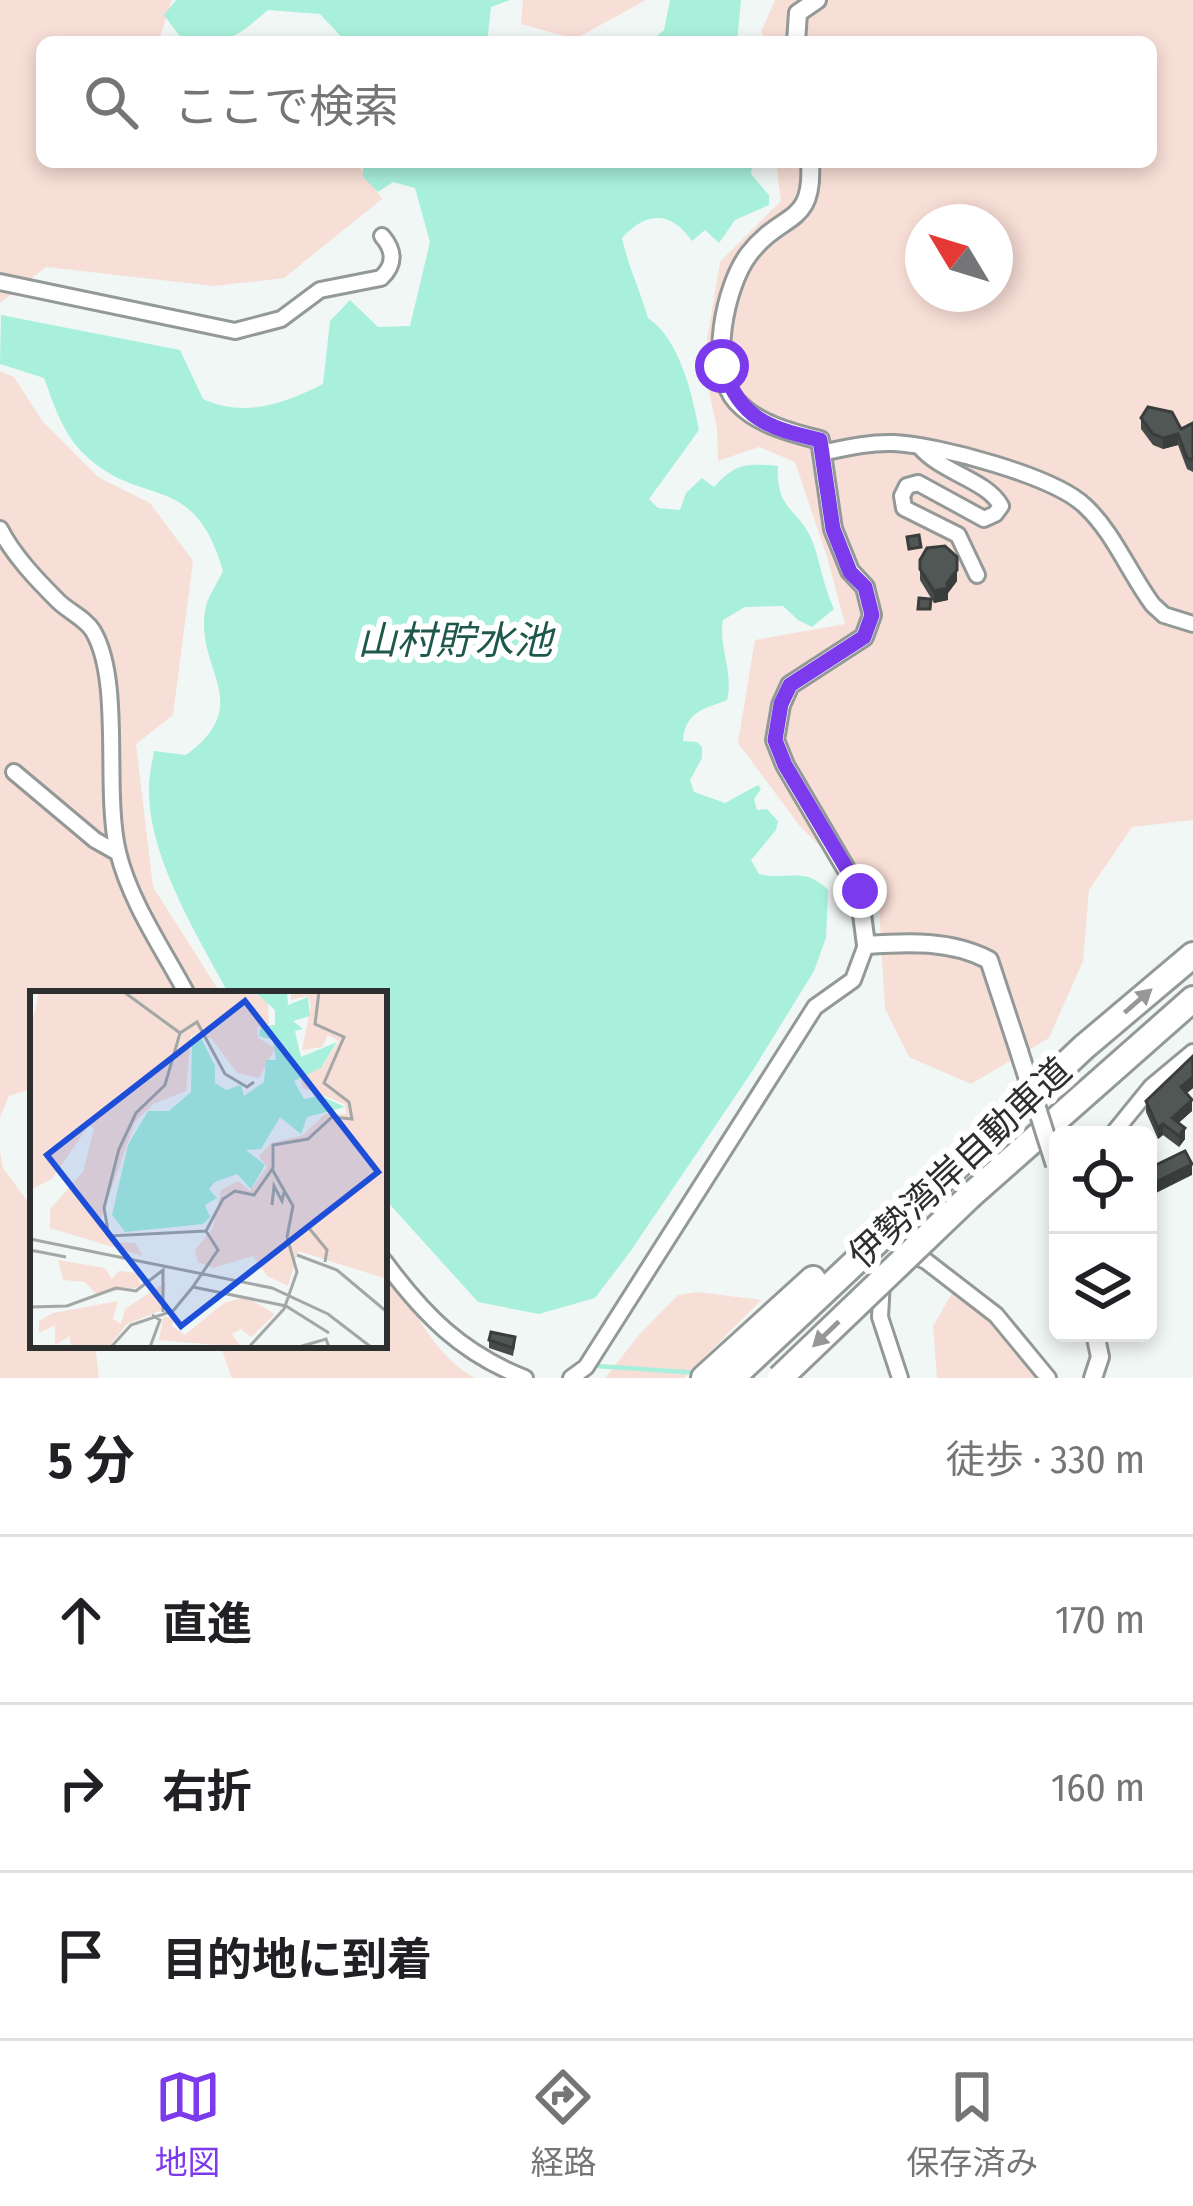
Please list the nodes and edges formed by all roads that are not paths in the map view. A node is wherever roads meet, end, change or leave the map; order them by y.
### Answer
1 (818, 0) edge
2 (796, 36) edge
3 (810, 168) edge
4 (382, 236) dead end
5 (0, 282) edge
6 (920, 447) junction
7 (821, 453) junction
8 (0, 529) edge
9 (976, 574) dead end
10 (1193, 624) edge
11 (14, 772) dead end
12 (118, 853) junction
13 (866, 945) junction
14 (1193, 955) edge
15 (185, 991) edge
16 (1193, 999) edge
17 (1193, 1052) edge
18 (1119, 1126) edge
19 (1049, 1144) edge
20 (944, 1168) junction
21 (387, 1265) edge
22 (1097, 1342) edge
23 (524, 1378) edge
24 (571, 1378) edge
25 (704, 1378) edge
26 (732, 1378) edge
27 (780, 1378) edge
28 (900, 1378) edge
29 (1048, 1378) edge
30 (1093, 1378) edge

1 - 2 street
3 - 7 street
4 - 5 street
6 - 7 street
6 - 9 street
6 - 10 street
7 - 13 street
8 - 12 street
11 - 12 street
12 - 15 street
13 - 19 street, bridge
13 - 24 street
20 -> 14 highway, 伊勢湾岸自動車道
16 -> 27 highway, 伊勢湾岸自動車道, bridge
17 - 18 street
20 - 25 highway
20 - 26 highway, 伊勢湾岸自動車道
21 - 23 street
22 - 30 street
28 - 29 street

